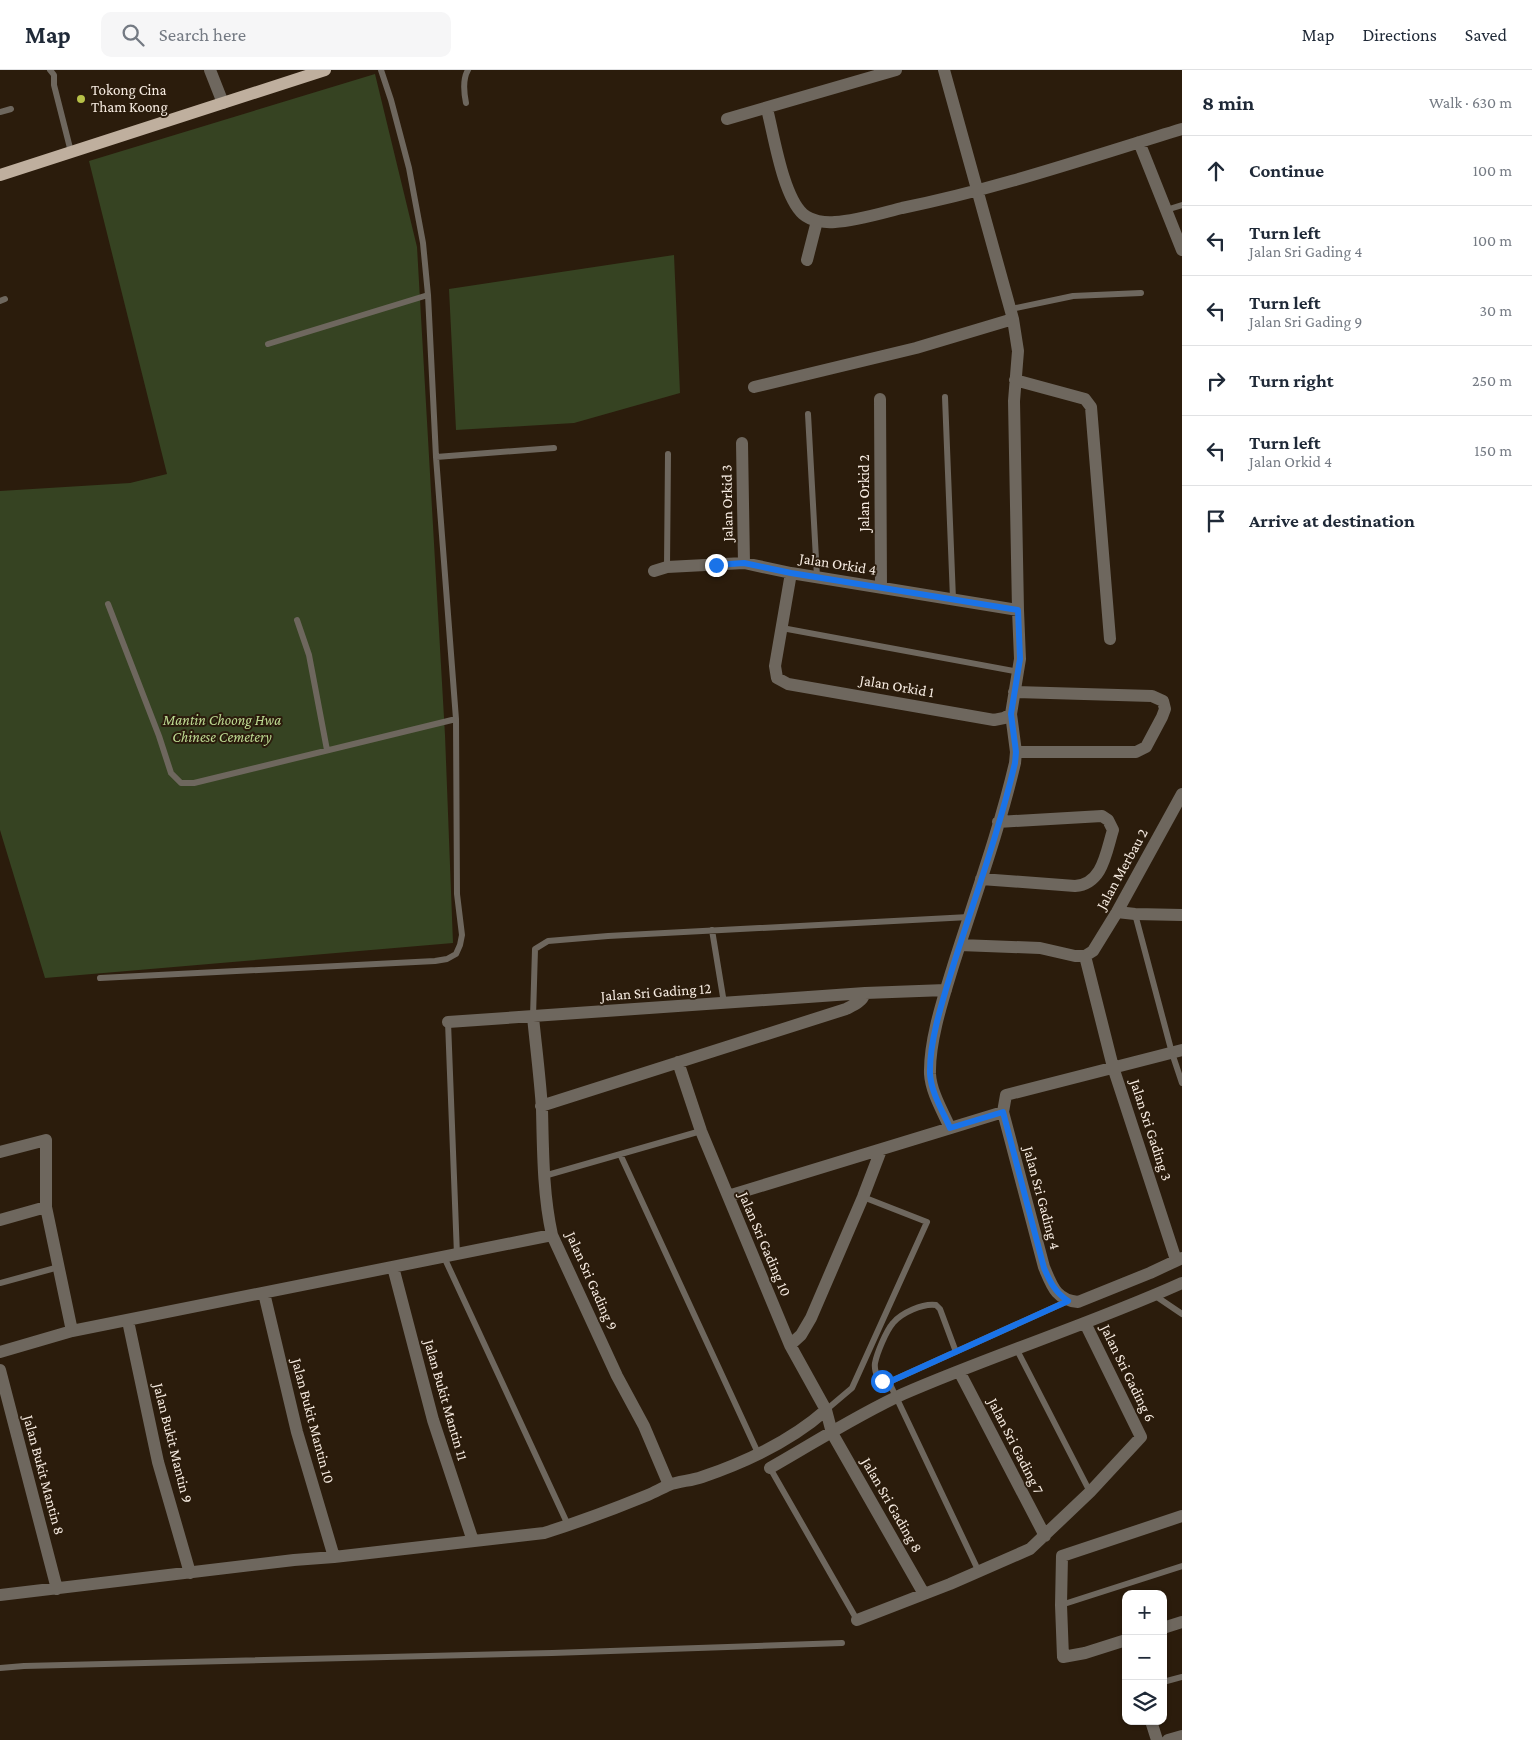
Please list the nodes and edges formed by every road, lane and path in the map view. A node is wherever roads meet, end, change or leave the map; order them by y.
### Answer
1 (210, 70) edge
2 (325, 70) edge
3 (381, 70) edge
4 (468, 70) edge
5 (896, 70) edge
6 (944, 70) edge
7 (54, 72) edge
8 (223, 103) junction
9 (466, 103) dead end
10 (11, 109) dead end
11 (767, 109) junction
12 (0, 112) edge
13 (727, 119) dead end
14 (1182, 129) edge
15 (1139, 142) junction
16 (70, 152) junction
17 (0, 175) edge
18 (978, 190) junction
19 (1182, 205) edge
20 (1166, 210) junction
21 (817, 221) junction
22 (1182, 250) edge
23 (807, 260) dead end
24 (1141, 293) dead end
25 (428, 295) junction
26 (1012, 314) junction
27 (268, 344) dead end
28 (1015, 380) junction
29 (754, 387) dead end
30 (945, 397) dead end
31 (880, 399) dead end
32 (808, 414) dead end
33 (742, 443) dead end
34 (554, 448) dead end
35 (668, 454) dead end
36 (436, 457) junction
37 (744, 563) junction
38 (667, 567) junction
39 (654, 571) dead end
40 (791, 573) junction
41 (816, 577) junction
42 (881, 587) junction
43 (953, 600) junction
44 (108, 604) dead end
45 (1018, 610) junction
46 (297, 620) dead end
47 (781, 628) junction
48 (1110, 639) dead end
49 (1019, 672) junction
50 (1014, 692) junction
51 (1011, 714) junction
52 (456, 719) junction
53 (327, 750) junction
54 (1016, 752) junction
55 (1182, 794) edge
56 (998, 822) junction
57 (981, 879) junction
58 (1117, 912) junction
59 (1134, 914) junction
60 (1182, 915) edge
61 (969, 917) junction
62 (712, 930) junction
63 (960, 945) junction
64 (1084, 956) junction
65 (100, 978) dead end
66 (946, 990) junction
67 (865, 993) junction
68 (724, 1003) junction
69 (533, 1017) junction
70 (448, 1022) joint
71 (1177, 1052) edge
72 (678, 1062) junction
73 (1113, 1067) junction
74 (1182, 1083) edge
75 (541, 1106) junction
76 (1003, 1112) junction
77 (950, 1128) junction
78 (700, 1131) junction
79 (881, 1150) junction
80 (0, 1152) edge
81 (620, 1154) junction
82 (544, 1176) junction
83 (728, 1196) junction
84 (863, 1197) junction
85 (46, 1207) junction
86 (0, 1220) edge
87 (552, 1236) junction
88 (450, 1256) junction
89 (1179, 1259) edge
90 (59, 1267) junction
91 (393, 1267) junction
92 (0, 1283) edge
93 (1182, 1283) edge
94 (264, 1293) junction
95 (1154, 1295) junction
96 (1068, 1301) junction
97 (1182, 1314) edge
98 (128, 1321) junction
99 (1085, 1323) junction
100 (72, 1331) junction
101 (790, 1345) junction
102 (1016, 1348) junction
103 (0, 1352) edge
104 (956, 1352) junction
105 (0, 1370) edge
106 (959, 1371) junction
107 (889, 1382) junction
108 (896, 1398) junction
109 (826, 1410) junction
110 (832, 1433) junction
111 (758, 1453) junction
112 (770, 1468) joint
113 (669, 1485) junction
114 (1090, 1492) junction
115 (1182, 1516) edge
116 (568, 1526) junction
117 (1045, 1536) junction
118 (472, 1541) junction
119 (334, 1557) junction
120 (1182, 1566) edge
121 (978, 1572) junction
122 (190, 1573) junction
123 (57, 1589) junction
124 (924, 1594) junction
125 (0, 1595) edge
126 (1061, 1604) junction
127 (858, 1620) joint
128 (1182, 1622) edge
129 (1167, 1627) edge
130 (1122, 1642) edge
131 (842, 1643) dead end
132 (0, 1668) edge
133 (1182, 1676) edge
134 (1167, 1681) edge
135 (1152, 1725) edge
136 (1182, 1736) edge
137 (1157, 1740) edge
138 (1168, 1740) edge

1 - 8 street
2 - 8 main road
3 - 25 lane
4 - 9 lane
5 - 11 street
6 - 18 street
7 - 16 lane
8 - 16 main road
10 - 12 lane
11 - 13 street
11 - 21 street
14 - 15 street
15 - 18 street
15 - 20 street
16 - 17 main road
18 - 21 street
18 - 26 street
19 - 20 lane
20 - 22 street
21 - 23 street
24 - 26 lane
25 - 27 lane
25 - 36 lane
26 - 28 street
26 - 29 street
28 - 45 street
28 - 48 street
30 - 43 lane
31 - 42 street, Jalan Orkid 2
32 - 41 lane
33 - 37 street, Jalan Orkid 3
34 - 36 lane
35 - 38 lane
36 - 52 lane
37 - 38 street, Jalan Orkid 4
37 - 40 street, Jalan Orkid 4
38 - 39 street, Jalan Orkid 4
40 - 41 street, Jalan Orkid 4
40 - 47 street
41 - 42 street, Jalan Orkid 4
42 - 43 street, Jalan Orkid 4
43 - 45 street, Jalan Orkid 4
44 - 53 lane
45 - 49 street
46 - 53 lane
47 - 49 lane
47 - 51 street, Jalan Orkid 1
49 - 50 street
50 - 51 street
50 - 54 street
51 - 54 street
52 - 53 lane
52 - 65 lane
54 - 56 street
55 - 58 street, Jalan Merbau 2
56 - 57 street
56 - 57 street
57 - 61 street
58 - 59 street
58 - 64 street, Jalan Merbau 2
59 - 60 street
59 - 71 lane
61 - 62 lane
61 - 63 street
62 - 68 lane
62 - 69 lane
63 - 64 street
63 - 66 street
64 - 73 street, Jalan Sri Gading 3
66 - 67 street, Jalan Sri Gading 12
66 - 77 street
67 - 68 street, Jalan Sri Gading 12
67 - 72 street
68 - 69 street, Jalan Sri Gading 12
69 - 70 street, Jalan Sri Gading 12
69 - 75 street, Jalan Sri Gading 9
70 - 88 lane
71 - 73 street
71 - 74 lane
72 - 75 street
72 - 78 street, Jalan Sri Gading 10
73 - 76 street, Jalan Sri Gading 4
73 - 89 street, Jalan Sri Gading 3
75 - 82 street, Jalan Sri Gading 9
76 - 77 street
76 - 96 street, Jalan Sri Gading 4
77 - 79 street
78 - 81 lane
78 - 83 street, Jalan Sri Gading 10
79 - 83 street
79 - 84 street
80 - 85 street
81 - 82 lane
81 - 111 lane
82 - 87 street, Jalan Sri Gading 9
83 - 101 street, Jalan Sri Gading 10
84 - 101 street
84 - 109 lane
85 - 86 street
85 - 90 street
87 - 88 street
87 - 113 street, Jalan Sri Gading 9
88 - 91 street
88 - 116 lane
89 - 96 street
90 - 92 lane
90 - 100 street
91 - 94 street
91 - 118 street, Jalan Bukit Mantin 11
93 - 95 street
94 - 98 street
94 - 119 street, Jalan Bukit Mantin 10
95 - 97 lane
95 - 99 street
96 - 104 lane
98 - 100 street
98 - 122 street, Jalan Bukit Mantin 9
99 - 102 street
99 - 114 street, Jalan Sri Gading 6
100 - 103 street
101 - 109 street, Jalan Sri Gading 10
102 - 106 street
102 - 114 lane
104 - 107 lane
104 - 107 lane
105 - 123 street, Jalan Bukit Mantin 8
106 - 108 street
106 - 117 street, Jalan Sri Gading 7
107 - 108 lane
108 - 110 street
108 - 121 lane
109 - 110 street, Jalan Sri Gading 10
109 - 111 street
110 - 112 street
110 - 124 street, Jalan Sri Gading 8
111 - 113 street
112 - 127 lane
113 - 116 street
114 - 117 street
115 - 126 street
116 - 118 street
117 - 121 street
118 - 119 street
119 - 122 street
120 - 126 lane
121 - 124 street
122 - 123 street
123 - 125 street
124 - 127 street
126 - 130 street
128 - 129 street
131 - 132 lane
133 - 134 lane
135 - 137 street
136 - 138 street

